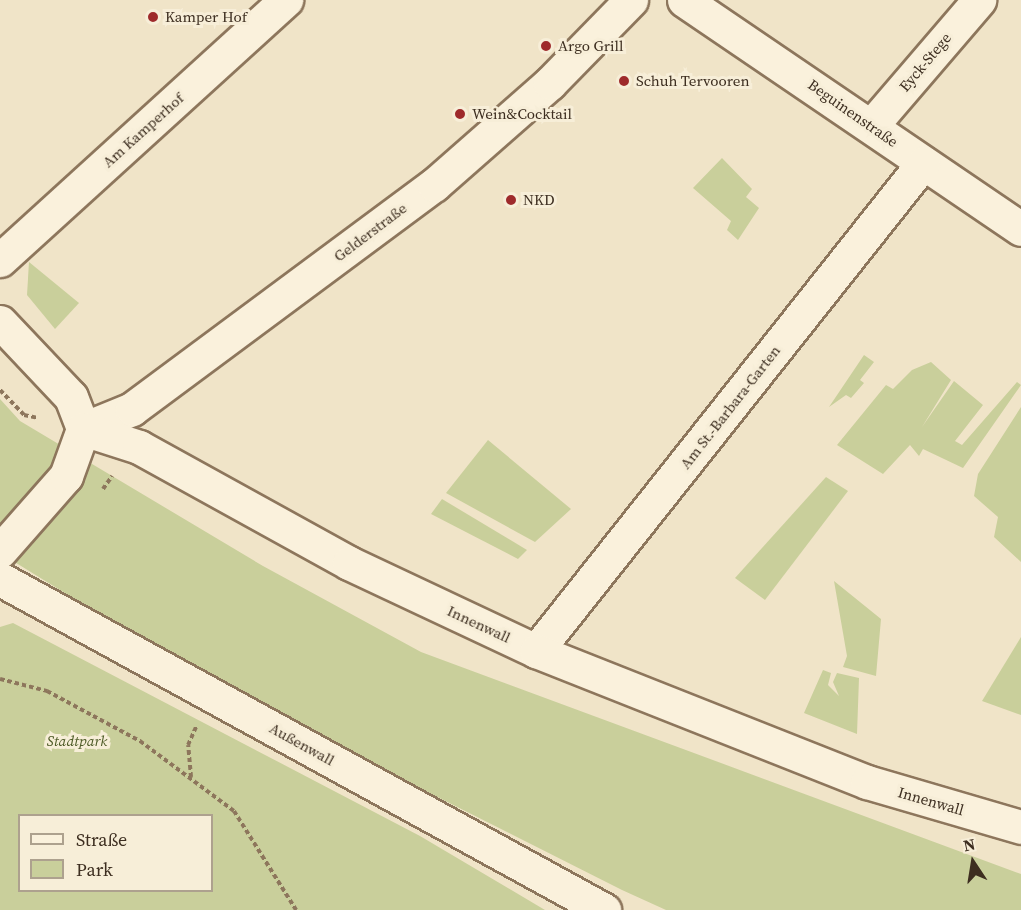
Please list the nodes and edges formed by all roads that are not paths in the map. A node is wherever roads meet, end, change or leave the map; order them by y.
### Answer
1 (286, 0) edge
2 (631, 0) edge
3 (684, 0) edge
4 (979, 0) edge
5 (872, 125) junction
6 (923, 163) junction
7 (1021, 229) edge
8 (0, 261) edge
9 (0, 322) edge
10 (83, 429) junction
11 (0, 551) edge
12 (0, 579) edge
13 (536, 651) junction
14 (1021, 827) edge
15 (604, 910) edge

1 - 8 street, Am Kamperhof
2 - 10 street, Gelderstraße
3 - 5 street, Beguinenstraße
4 - 5 street, Eyck-Stege
5 - 6 street, Beguinenstraße
6 - 7 street, Beguinenstraße
6 - 13 street, Am St.-Barbara-Garten
9 - 10 street
10 - 11 street
10 - 13 street, Innenwall
12 - 15 street, Außenwall
13 - 14 street, Innenwall

